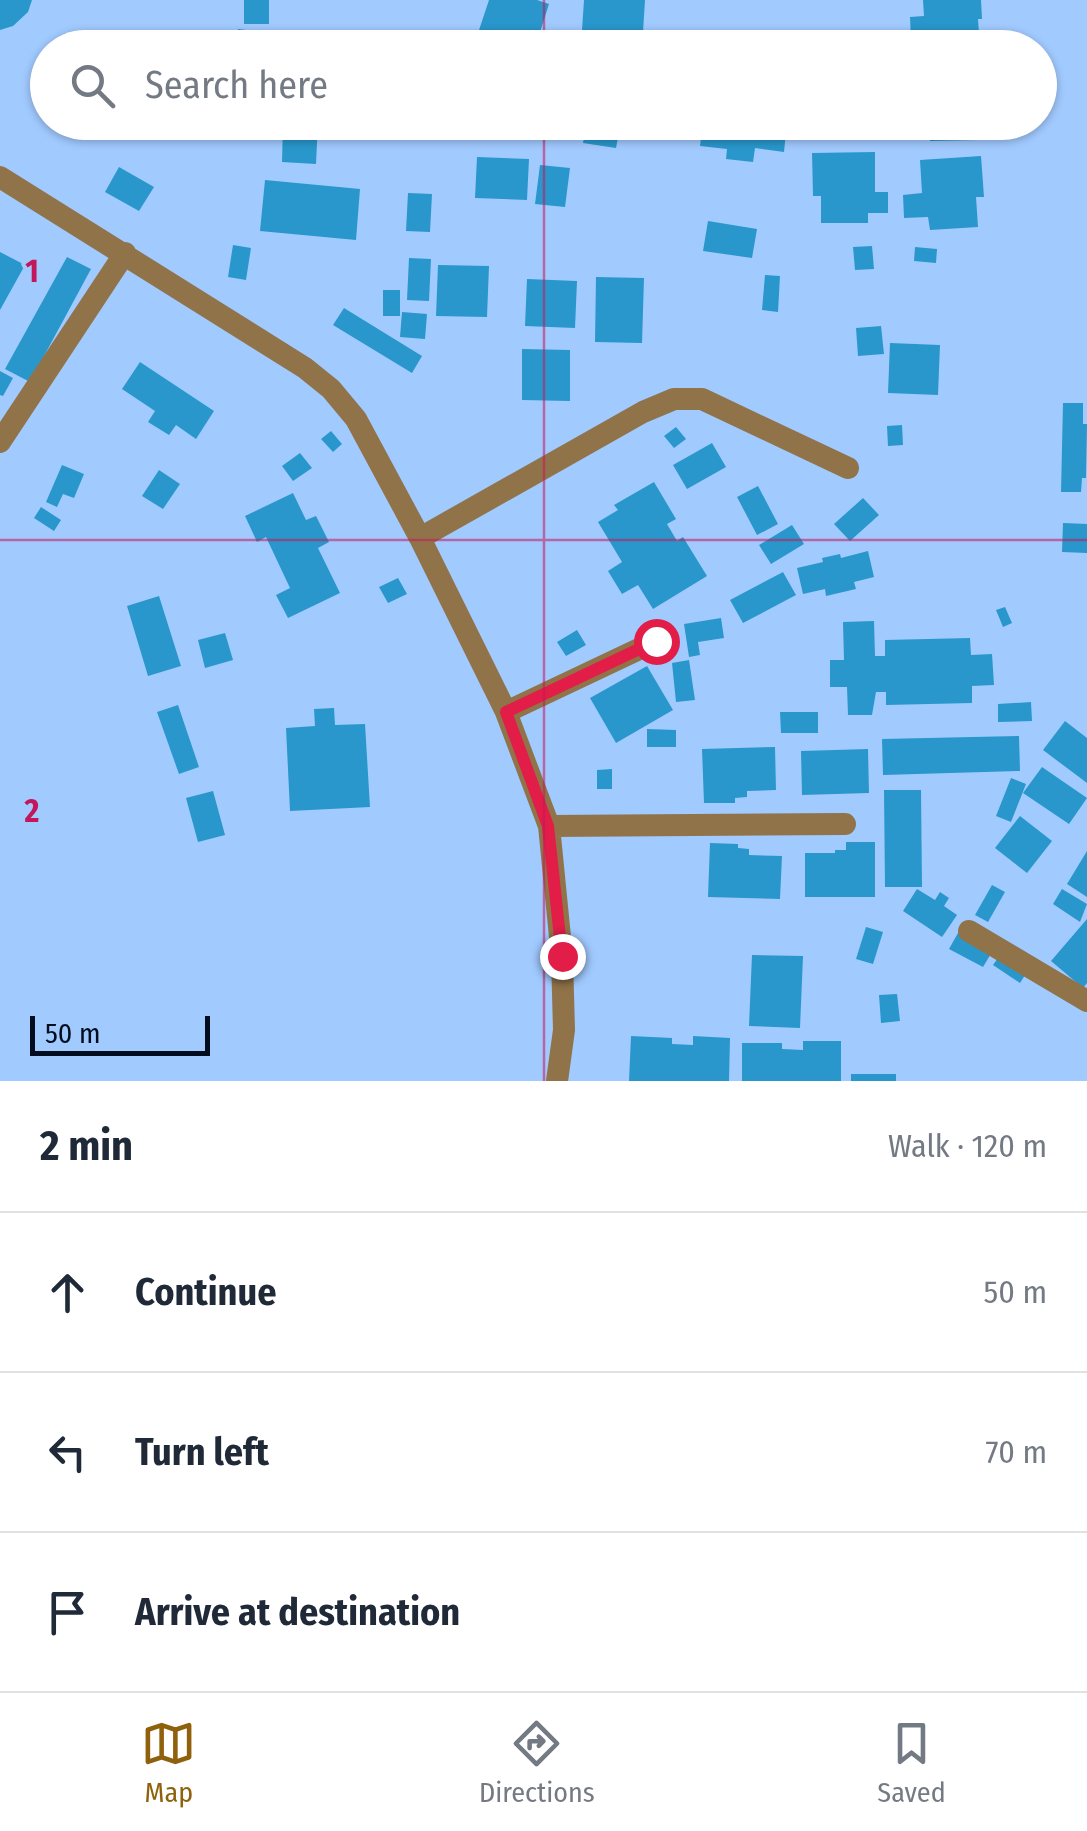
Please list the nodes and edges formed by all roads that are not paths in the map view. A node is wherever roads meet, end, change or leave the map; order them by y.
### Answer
1 (0, 177) edge
2 (125, 253) junction
3 (0, 442) edge
4 (848, 468) dead end
5 (420, 538) junction
6 (656, 641) dead end
7 (506, 712) junction
8 (845, 824) dead end
9 (548, 826) junction
10 (969, 931) dead end
11 (1087, 1001) edge
12 (557, 1081) edge

1 - 2 street
2 - 3 street
2 - 5 street
4 - 5 street
5 - 7 street
6 - 7 street
7 - 9 street
8 - 9 street
9 - 12 street
10 - 11 street

